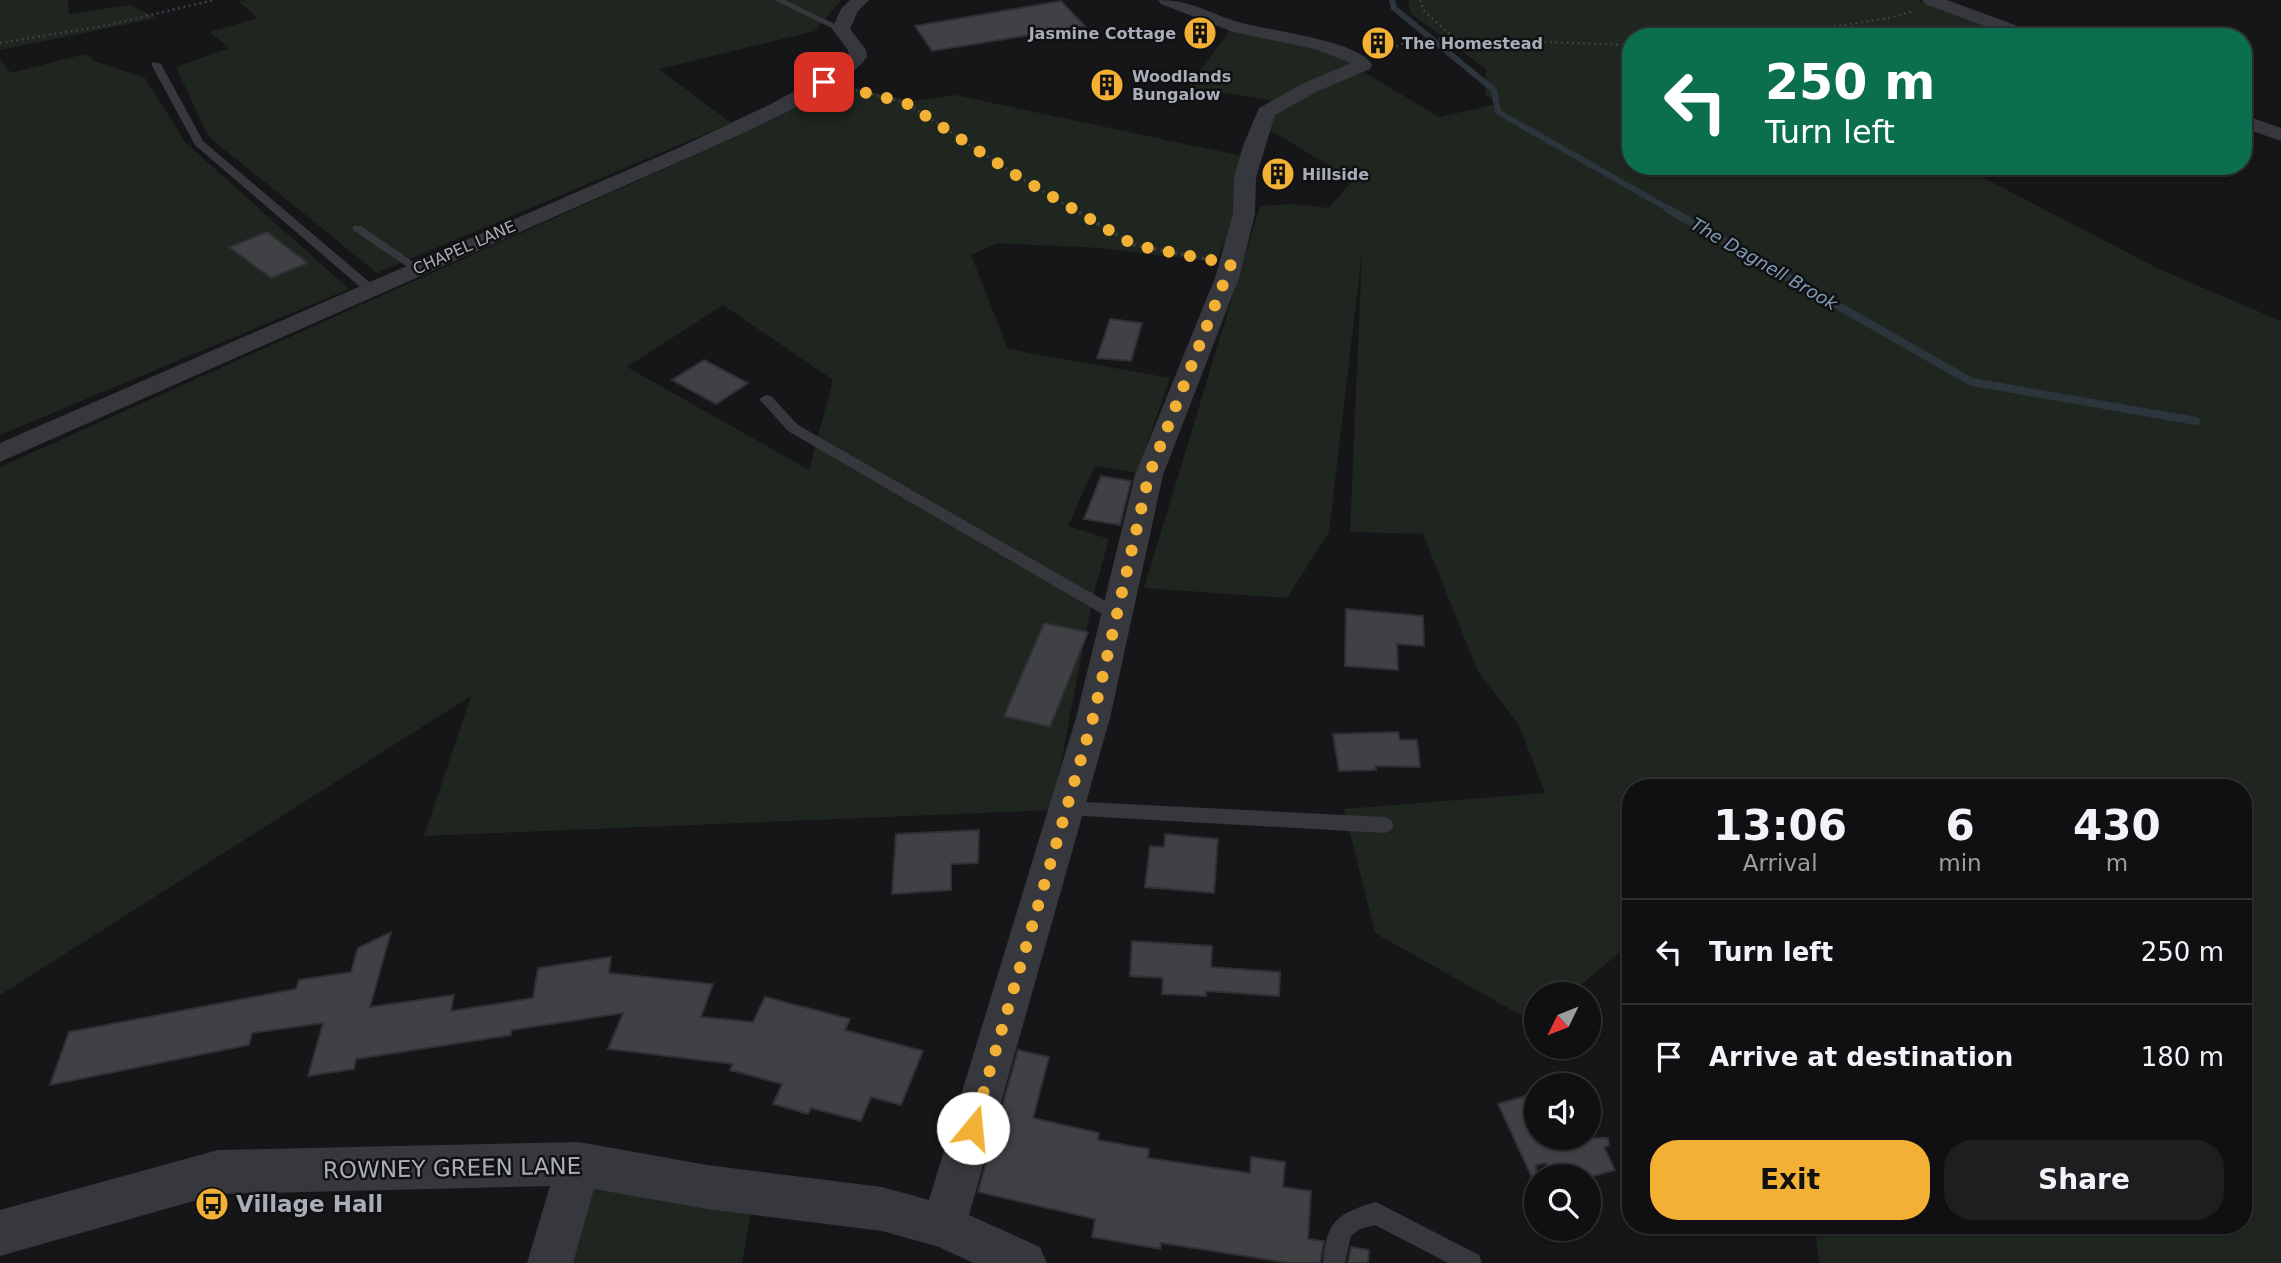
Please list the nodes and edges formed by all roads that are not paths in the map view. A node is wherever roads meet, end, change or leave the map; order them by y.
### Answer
1 (778, 0) edge
2 (860, 0) edge
3 (1167, 0) edge
4 (1936, 2) edge
5 (2007, 28) edge
6 (841, 29) junction
7 (156, 64) dead end
8 (2252, 124) edge
9 (2281, 135) edge
10 (357, 229) dead end
11 (416, 268) junction
12 (370, 289) junction
13 (766, 399) dead end
14 (0, 453) edge
15 (1117, 615) junction
16 (1065, 808) junction
17 (1385, 825) dead end
18 (579, 1164) junction
19 (943, 1226) junction
20 (0, 1233) edge
21 (550, 1263) edge
22 (1024, 1263) edge
23 (1334, 1263) edge
24 (1471, 1263) edge

1 - 6 lane
2 - 6 street
3 - 15 street
4 - 5 street
6 - 11 street, CHAPEL LANE
7 - 12 lane
8 - 9 street
10 - 11 lane
11 - 12 street, CHAPEL LANE
12 - 14 street, CHAPEL LANE
13 - 15 lane
15 - 16 street
16 - 17 lane
16 - 19 street
18 - 19 street, ROWNEY GREEN LANE
18 - 20 street, ROWNEY GREEN LANE
18 - 21 street
19 - 22 street, ROWNEY GREEN LANE
23 - 24 lane

